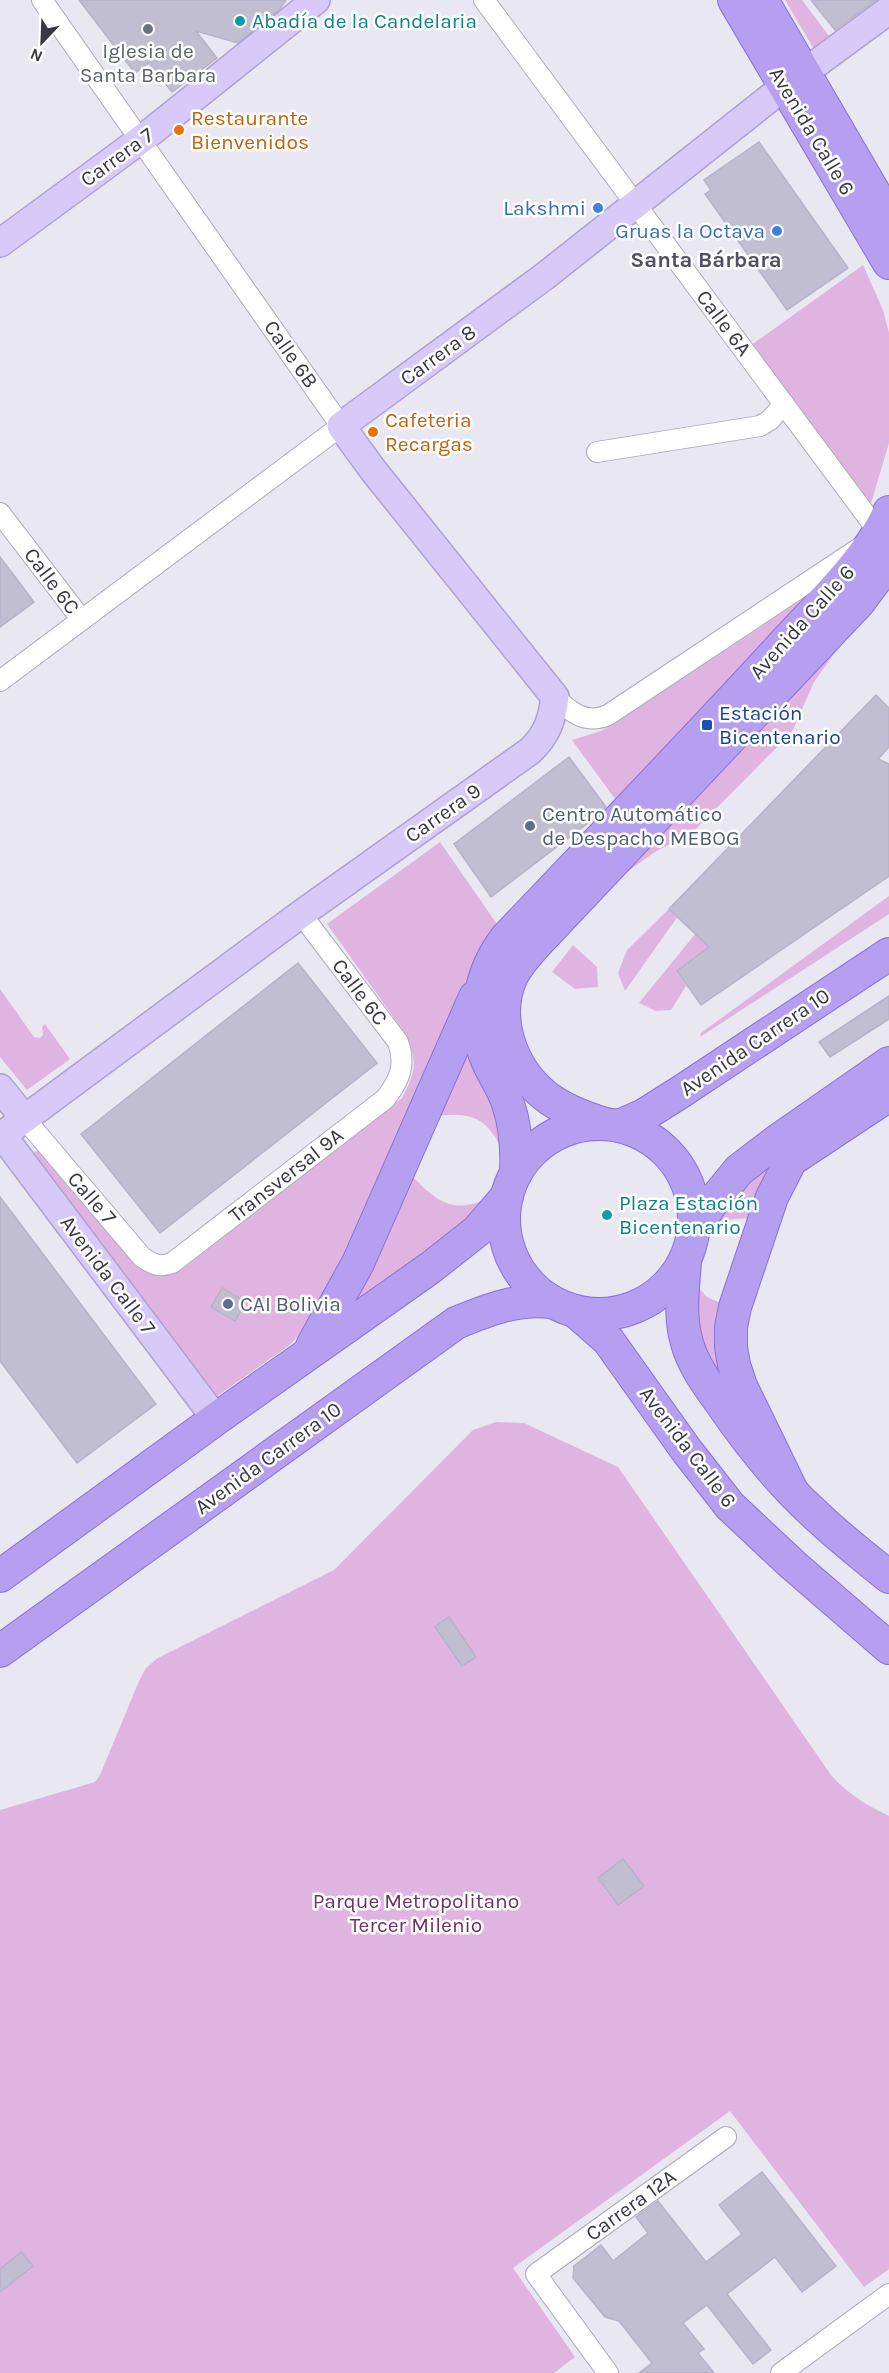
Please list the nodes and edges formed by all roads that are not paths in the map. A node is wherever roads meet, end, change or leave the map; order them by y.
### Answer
1 (42, 0) edge
2 (316, 0) edge
3 (484, 0) edge
4 (734, 0) edge
5 (762, 0) edge
6 (889, 10) edge
7 (795, 80) junction
8 (142, 139) junction
9 (637, 205) junction
10 (889, 218) edge
11 (0, 243) edge
12 (889, 263) edge
13 (784, 404) junction
14 (341, 426) junction
15 (597, 452) dead end
16 (0, 513) edge
17 (882, 536) edge
18 (82, 620) junction
19 (0, 681) edge
20 (555, 697) junction
21 (301, 914) junction
22 (889, 954) edge
23 (485, 974) junction
24 (889, 1063) edge
25 (400, 1076) joint
26 (0, 1088) edge
27 (889, 1095) edge
28 (24, 1119) junction
29 (612, 1125) junction
30 (1, 1134) edge
31 (511, 1184) junction
32 (694, 1230) junction
33 (685, 1262) junction
34 (166, 1266) joint
35 (563, 1307) junction
36 (306, 1357) junction
37 (216, 1419) junction
38 (792, 1491) junction
39 (0, 1576) edge
40 (889, 1577) edge
41 (889, 1647) edge
42 (0, 1651) edge
43 (726, 2137) dead end
44 (889, 2294) edge
45 (608, 2373) edge
46 (781, 2373) edge

1 - 8 street, Calle 6B
2 - 8 street, Carrera 7
3 - 9 street, Calle 6A
4 - 7 main road, Avenida Calle 6
5 - 7 main road, Avenida Calle 6
6 - 7 street, Carrera 8
7 - 9 street, Carrera 8
7 - 10 main road, Avenida Calle 6
7 - 12 main road, Avenida Calle 6
8 - 11 street, Carrera 7
8 - 14 street, Calle 6B
9 - 13 street, Calle 6A
9 - 14 street, Carrera 8
13 - 15 street
13 - 17 street, Calle 6A
14 - 18 street, Carrera 8
14 - 20 street, Calle 6B
16 - 18 street, Calle 6C
17 - 20 street
17 - 23 main road, Avenida Calle 6
17 - 29 main road, Avenida Calle 6
18 - 19 street, Carrera 8
20 - 21 street, Carrera 9
21 - 25 street, Calle 6C
21 - 28 street, Carrera 9
22 - 29 main road, Avenida Carrera 10
23 - 31 main road, Avenida Calle 6
23 - 36 main road
24 - 32 main road
25 - 34 street, Transversal 9A
26 - 28 street
27 - 38 main road
28 - 30 street, Carrera 9
28 - 34 street, Calle 7
29 - 31 main road
29 - 32 main road
30 - 37 street, Avenida Calle 7
31 - 35 main road
31 - 36 main road
32 - 33 main road
33 - 35 main road
33 - 38 main road
35 - 41 main road, Avenida Calle 6
35 - 42 main road, Avenida Carrera 10
36 - 37 main road
37 - 39 main road
38 - 40 main road
43 - 45 street, Carrera 12A
44 - 46 street

